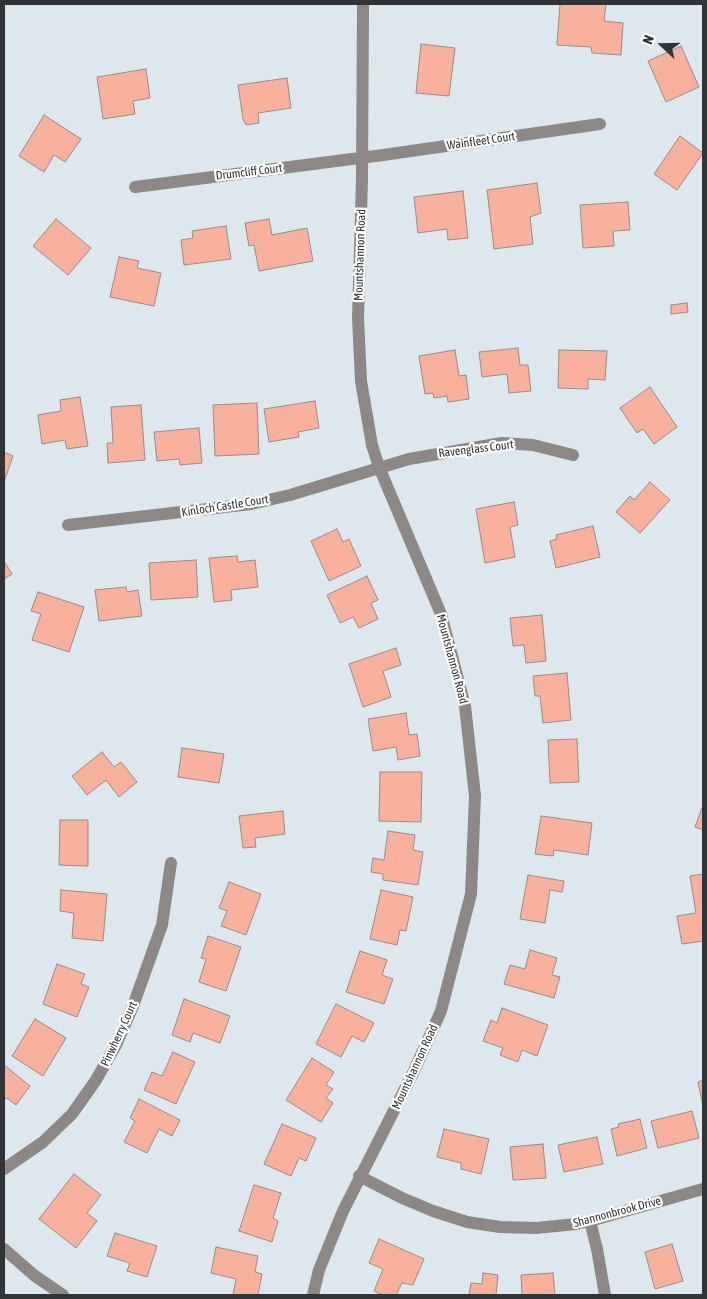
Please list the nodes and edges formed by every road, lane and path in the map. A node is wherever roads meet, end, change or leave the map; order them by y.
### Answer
1 (363, 4) edge
2 (600, 124) dead end
3 (363, 158) junction
4 (135, 187) dead end
5 (573, 456) dead end
6 (379, 467) junction
7 (68, 525) dead end
8 (171, 863) dead end
9 (4, 1169) edge
10 (360, 1176) junction
11 (703, 1189) edge
12 (590, 1221) junction
13 (4, 1249) edge
14 (63, 1295) edge
15 (313, 1295) edge
16 (605, 1295) edge

1 - 3 street, Mountshannon Road
2 - 3 street, Wainfleet Court
3 - 4 street, Drumcliff Court
3 - 6 street, Mountshannon Road
5 - 6 street, Ravenglass Court
6 - 7 street, Kinloch Castle Court
6 - 10 street, Mountshannon Road
8 - 9 street, Pinwherry Court
10 - 12 street, Shannonbrook Drive
10 - 15 street, Mountshannon Road
11 - 12 street, Shannonbrook Drive
12 - 16 street
13 - 14 street

